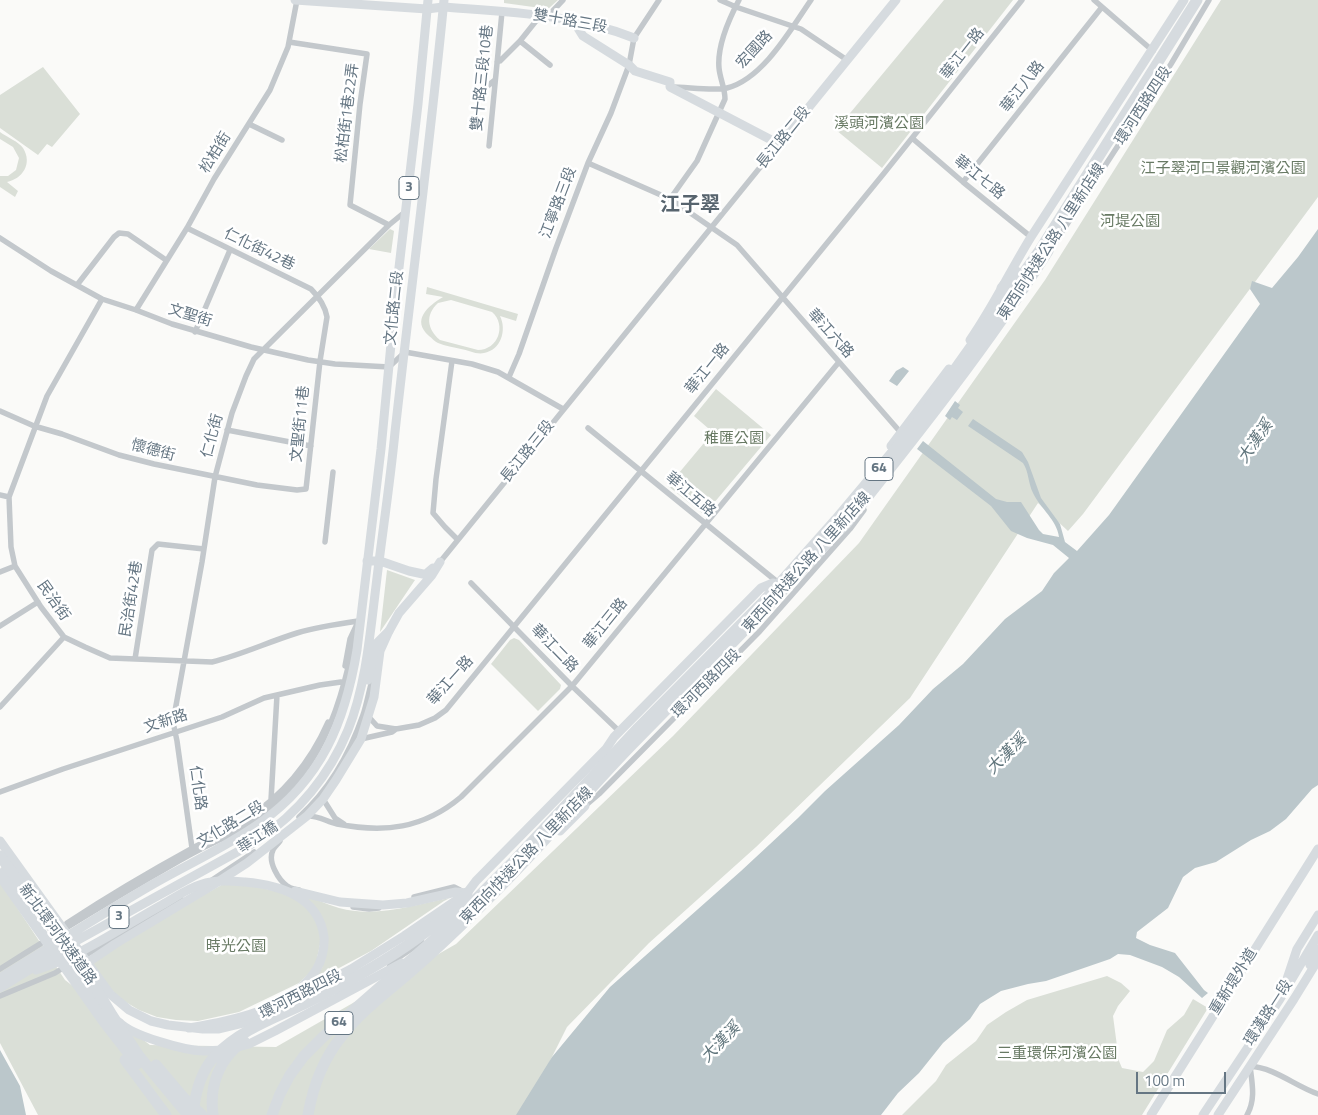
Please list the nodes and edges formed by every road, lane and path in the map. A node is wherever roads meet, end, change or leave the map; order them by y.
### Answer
1 (296, 0) edge
2 (563, 0) edge
3 (659, 0) edge
4 (720, 0) edge
5 (739, 0) edge
6 (811, 0) edge
7 (896, 0) edge
8 (1022, 0) edge
9 (1094, 0) edge
10 (1184, 0) edge
11 (1194, 0) edge
12 (1199, 0) edge
13 (1208, 0) edge
14 (426, 3) edge
15 (444, 3) edge
16 (736, 7) junction
17 (1102, 7) junction
18 (502, 12) junction
19 (546, 16) junction
20 (573, 20) junction
21 (792, 26) junction
22 (634, 38) junction
23 (520, 41) junction
24 (289, 42) junction
25 (1152, 50) junction
26 (847, 60) junction
27 (1167, 61) junction
28 (498, 62) junction
29 (550, 65) dead end
30 (629, 65) junction
31 (495, 80) junction
32 (670, 87) junction
33 (725, 88) junction
34 (480, 92) dead end
35 (720, 112) junction
36 (249, 124) junction
37 (912, 138) junction
38 (282, 140) dead end
39 (779, 144) junction
40 (489, 146) dead end
41 (588, 163) junction
42 (963, 182) junction
43 (670, 198) junction
44 (406, 211) junction
45 (389, 225) junction
46 (711, 227) junction
47 (188, 228) junction
48 (0, 239) edge
49 (1032, 242) junction
50 (230, 250) junction
51 (166, 260) junction
52 (671, 276) joint
53 (77, 285) junction
54 (1002, 288) joint
55 (317, 295) junction
56 (782, 298) junction
57 (1011, 298) junction
58 (102, 299) junction
59 (136, 310) junction
60 (195, 332) junction
61 (973, 336) junction
62 (994, 336) junction
63 (264, 350) junction
64 (405, 352) junction
65 (320, 361) junction
66 (452, 361) junction
67 (839, 362) junction
68 (389, 367) junction
69 (509, 377) junction
70 (563, 410) junction
71 (0, 411) edge
72 (34, 426) junction
73 (588, 428) dead end
74 (227, 430) junction
75 (901, 434) junction
76 (911, 441) junction
77 (311, 446) junction
78 (640, 470) junction
79 (333, 472) dead end
80 (215, 477) junction
81 (306, 489) joint
82 (0, 495) edge
83 (9, 498) junction
84 (704, 524) junction
85 (846, 524) junction
86 (457, 539) junction
87 (325, 542) dead end
88 (204, 549) junction
89 (367, 561) junction
90 (380, 561) junction
91 (440, 562) junction
92 (15, 566) junction
93 (410, 571) junction
94 (0, 572) edge
95 (377, 578) joint
96 (774, 582) junction
97 (471, 583) dead end
98 (38, 602) junction
99 (404, 607) junction
100 (359, 619) junction
101 (0, 626) edge
102 (514, 626) junction
103 (388, 631) junction
104 (64, 637) junction
105 (135, 659) junction
106 (184, 661) junction
107 (378, 662) junction
108 (341, 682) junction
109 (572, 686) junction
110 (276, 695) junction
111 (0, 707) edge
112 (368, 716) junction
113 (396, 729) junction
114 (175, 732) junction
115 (620, 732) junction
116 (361, 739) junction
117 (606, 749) junction
118 (315, 788) junction
119 (0, 792) edge
120 (323, 799) junction
121 (271, 800) junction
122 (585, 806) junction
123 (307, 816) junction
124 (346, 825) junction
125 (284, 836) junction
126 (233, 837) junction
127 (0, 841) edge
128 (192, 848) junction
129 (1318, 849) edge
130 (0, 856) edge
131 (0, 865) edge
132 (0, 875) edge
133 (491, 884) junction
134 (213, 885) junction
135 (270, 886) junction
136 (289, 888) junction
137 (467, 893) junction
138 (476, 902) junction
139 (1318, 915) edge
140 (72, 920) junction
141 (62, 926) junction
142 (1318, 935) edge
143 (419, 944) junction
144 (1318, 949) edge
145 (97, 957) junction
146 (1318, 960) edge
147 (87, 962) junction
148 (0, 969) edge
149 (23, 974) junction
150 (0, 978) edge
151 (0, 988) edge
152 (0, 996) edge
153 (1280, 999) junction
154 (1294, 999) junction
155 (108, 1019) junction
156 (189, 1028) junction
157 (1240, 1058) junction
158 (1250, 1066) junction
159 (1318, 1094) edge
160 (166, 1115) edge
161 (178, 1115) edge
162 (190, 1115) edge
163 (202, 1115) edge
164 (215, 1115) edge
165 (272, 1115) edge
166 (308, 1115) edge
167 (1151, 1115) edge
168 (1203, 1115) edge
169 (1218, 1115) edge
170 (1247, 1115) edge

1 - 14 main road, 雙十路三段
1 - 24 street, 松柏街
2 - 19 street
3 - 22 street
4 - 16 street
5 - 16 street
6 - 21 street, 宏國路
7 - 26 main road, 長江路二段
8 - 37 street, 華江一路
9 - 17 street
10 - 25 main road, 環河西路四段
11 - 49 highway
12 - 27 main road, 環河西路四段
12 - 133 highway, 東西向快速公路 八里新店線 / 64
13 - 27 street, 環河西路四段
13 - 85 highway, 東西向快速公路 八里新店線 / 64
14 - 15 main road, 雙十路三段
14 - 44 main road, 文化路二段 / 3
15 - 18 main road, 雙十路三段
15 - 64 main road, 文化路二段 / 3
16 - 21 street
16 - 33 street
17 - 25 street
17 - 42 street, 華江八路
18 - 19 main road, 雙十路三段
18 - 28 street, 雙十路三段10巷
19 - 20 main road, 雙十路三段
19 - 23 street
20 - 22 main road, 雙十路三段
20 - 30 main road
21 - 26 street
21 - 33 street, 宏國路
22 - 30 street, 江寧路三段
23 - 28 street
23 - 29 street
24 - 36 street, 松柏街
24 - 45 street, 松柏街1巷22弄
25 - 27 street
25 - 49 main road, 環河西路四段
26 - 39 main road, 長江路二段
27 - 57 main road, 環河西路四段
27 - 62 street, 環河西路四段
28 - 31 street, 雙十路三段10巷
30 - 32 main road
30 - 41 street, 江寧路三段
31 - 34 street
31 - 40 street, 雙十路三段10巷
32 - 33 street, 宏國路
32 - 35 main road
33 - 35 street
35 - 39 main road
35 - 43 street
36 - 38 street
36 - 47 street, 松柏街
37 - 42 street, 華江七路
37 - 56 street, 華江一路
39 - 46 street, 長江路二段
41 - 43 street, 華江六路
41 - 69 street, 江寧路三段
42 - 49 street, 華江七路
43 - 46 street, 華江六路
44 - 45 street, 仁化街
44 - 68 main road, 文化路二段 / 3
45 - 55 street, 仁化街
46 - 52 street, 長江路二段
46 - 56 street, 華江六路
47 - 50 street, 仁化街42巷
47 - 51 street, 松柏街
48 - 53 street, 文聖街
49 - 54 highway
50 - 55 street, 仁化街42巷
50 - 60 street
51 - 53 street
51 - 59 street, 松柏街
52 - 70 street, 長江路三段
53 - 58 street, 文聖街
54 - 61 main road, 環河西路四段
55 - 63 street, 仁化街
55 - 65 street, 文聖街11巷
56 - 67 street, 華江六路
56 - 78 street, 華江一路
57 - 61 main road, 環河西路四段
57 - 62 main road, 環河西路四段
58 - 59 street, 文聖街
58 - 72 street, 民治街
59 - 60 street, 文聖街
60 - 63 street, 文聖街
61 - 75 main road, 環河西路四段
62 - 76 main road, 環河西路四段
63 - 65 street, 文聖街
63 - 74 street, 仁化街
64 - 66 street
64 - 68 street
64 - 90 main road, 文化路二段 / 3
65 - 68 street, 文聖街
65 - 77 street, 文聖街11巷
66 - 69 street
66 - 86 street
67 - 75 street, 華江六路
67 - 84 street, 華江三路
68 - 89 main road, 文化路二段 / 3
69 - 70 street
70 - 86 street, 長江路三段
71 - 72 street, 懷德街
72 - 80 street, 懷德街
72 - 83 street, 民治街
73 - 78 street, 華江五路
74 - 77 street
74 - 80 street, 仁化街
75 - 76 street, 華江六路
75 - 96 main road, 環河西路四段
76 - 122 street, 環河西路四段
76 - 138 main road, 環河西路四段
77 - 81 street, 文聖街11巷
78 - 84 street, 華江五路
78 - 102 street, 華江一路
79 - 87 street
80 - 81 street, 懷德街
80 - 88 street, 仁化街
82 - 83 street
83 - 92 street, 民治街
84 - 96 street, 華江五路
84 - 109 street, 華江三路
85 - 122 highway
85 - 143 highway, 東西向快速公路 八里新店線 / 64
86 - 91 street, 長江路三段
88 - 105 street, 民治街42巷
88 - 106 street, 仁化街
89 - 90 main road
89 - 100 main road, 文化路二段 / 3
90 - 93 main road
90 - 95 main road, 文化路二段 / 3
91 - 93 main road
91 - 99 main road, 長江路三段
92 - 94 street
92 - 98 street, 民治街
93 - 99 main road
95 - 118 main road, 華江橋 / 3
96 - 115 main road, 環河西路四段
96 - 117 main road, 環河西路四段
96 - 133 highway
97 - 102 street, 華江二路
98 - 101 street
98 - 104 street, 民治街
99 - 103 main road, 長江路三段
100 - 106 street, 民治街
100 - 108 street, 文化路二段
100 - 126 main road, 文化路二段 / 3
102 - 109 street, 華江二路
102 - 113 street, 華江一路
103 - 107 main road
103 - 118 main road
104 - 105 street, 民治街
104 - 111 street
105 - 106 street, 民治街
106 - 114 street, 仁化街
107 - 112 main road
107 - 152 street
108 - 110 street, 文新路
108 - 121 street, 文化路二段
109 - 115 street, 華江二路
109 - 124 street, 華江三路
110 - 114 street, 文新路
110 - 121 street
112 - 113 street, 華江一路
112 - 116 main road
113 - 116 street, 華江一路
114 - 119 street, 文新路
114 - 128 street, 仁化路
115 - 117 main road, 環河西路四段
116 - 120 main road
117 - 137 main road, 環河西路四段
118 - 149 main road, 華江橋 / 3
120 - 123 main road
120 - 124 street
121 - 128 street, 文化路二段
122 - 138 main road, 環河西路四段
123 - 124 street, 華江三路
123 - 125 main road
125 - 134 main road
125 - 136 street
126 - 148 street
126 - 150 main road, 華江橋 / 3
127 - 141 main road, 環河西路四段
128 - 140 street, 文化路二段
129 - 167 main road, 重新堤外道
130 - 155 highway, 新北環河快速道路
131 - 143 main road, 環河西路四段
132 - 155 highway, 新北環河快速道路
133 - 143 highway, 東西向快速公路 八里新店線 / 64
134 - 136 street
134 - 145 main road
135 - 137 main road
135 - 149 main road
135 - 156 main road
136 - 137 street
137 - 138 main road
137 - 143 highway
137 - 156 main road, 環河西路四段
138 - 143 main road, 環河西路四段
139 - 153 main road
140 - 141 street, 文化路二段
140 - 145 street
141 - 147 main road, 環河西路四段
142 - 153 main road, 環漢路一段
143 - 162 highway
143 - 164 highway
143 - 165 highway, 64
143 - 166 highway, 64
144 - 154 main road
145 - 147 main road
146 - 154 main road, 環漢路一段
147 - 156 main road, 環河西路四段
149 - 151 main road, 華江橋 / 3
153 - 157 main road, 環漢路一段
154 - 158 main road, 環漢路一段
155 - 160 highway
155 - 161 highway
155 - 162 highway
155 - 163 highway
157 - 158 street
157 - 168 main road, 環漢路一段
158 - 159 street
158 - 169 main road, 環漢路一段
158 - 170 street

